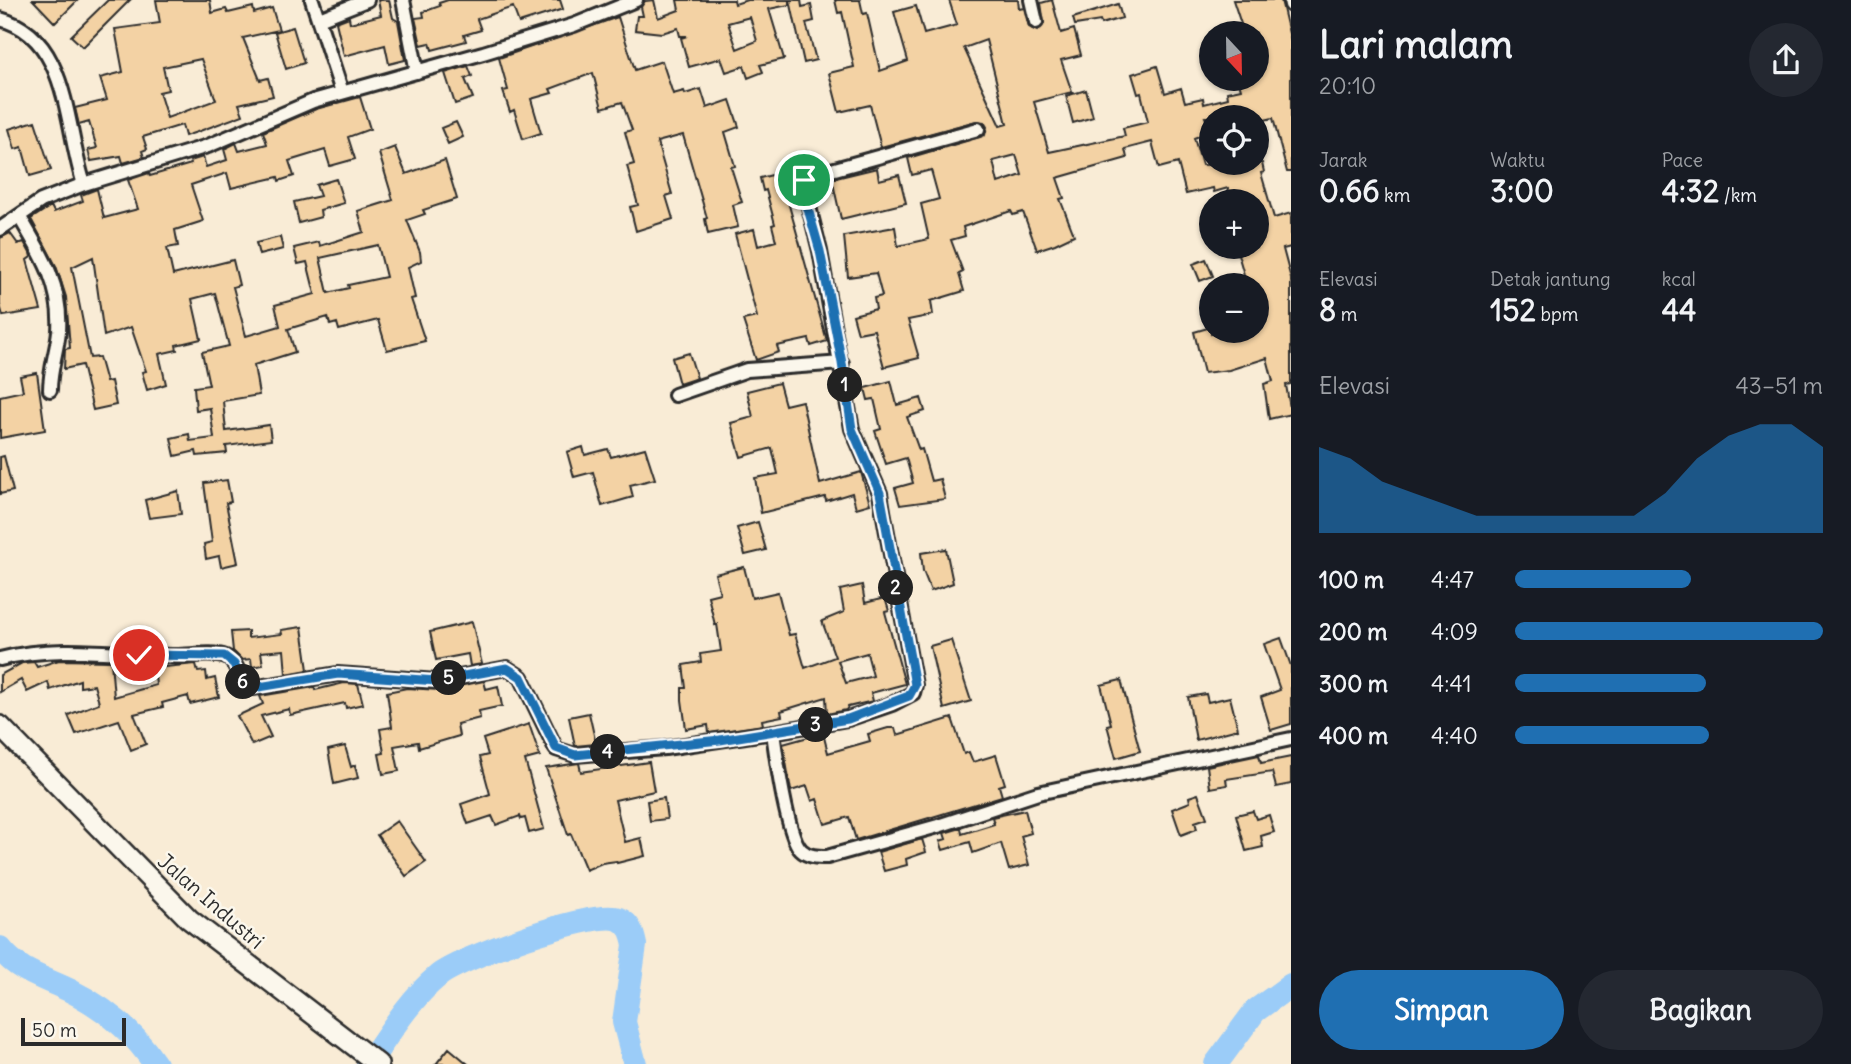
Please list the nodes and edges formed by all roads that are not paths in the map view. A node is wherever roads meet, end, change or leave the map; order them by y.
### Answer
1 (312, 0) edge
2 (367, 0) edge
3 (403, 0) edge
4 (636, 0) edge
5 (1031, 0) edge
6 (1290, 0) edge
7 (619, 3) edge
8 (1291, 5) edge
9 (0, 19) edge
10 (319, 19) junction
11 (1036, 22) dead end
12 (417, 72) junction
13 (342, 92) junction
14 (978, 129) dead end
15 (84, 184) junction
16 (19, 216) junction
17 (0, 229) edge
18 (842, 363) junction
19 (50, 390) dead end
20 (675, 395) dead end
21 (0, 659) edge
22 (0, 726) edge
23 (773, 732) junction
24 (1291, 738) edge
25 (378, 1064) edge

1 - 10 street
2 - 10 street
3 - 12 street
4 - 7 street
5 - 11 street
6 - 8 street
7 - 12 street
9 - 15 street
10 - 13 street
12 - 13 street
13 - 15 street
14 - 18 street
15 - 16 street
16 - 17 street
16 - 19 street
18 - 20 street
18 - 23 street
21 - 23 street
22 - 25 main road, Jalan Industri
23 - 24 street

